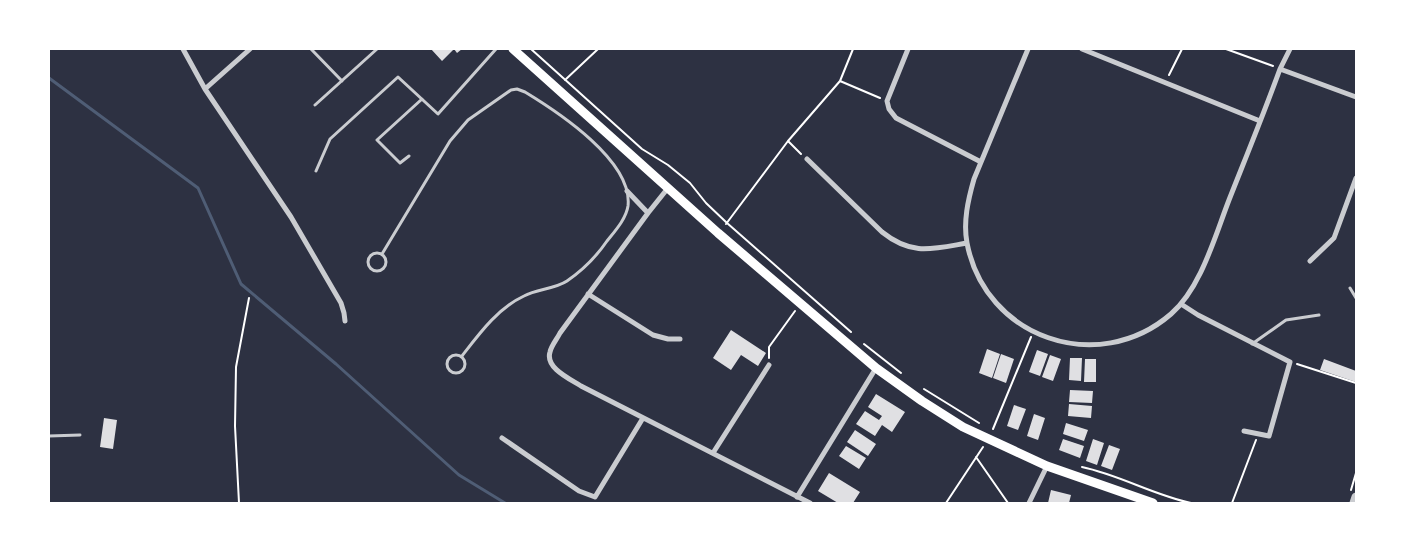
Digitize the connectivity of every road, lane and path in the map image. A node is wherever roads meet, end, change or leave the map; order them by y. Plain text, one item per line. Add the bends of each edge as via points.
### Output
1 (183, 49) edge
2 (250, 49) edge
3 (311, 49) edge
4 (376, 49) edge
5 (496, 49) edge
6 (513, 49) edge
7 (531, 49) edge
8 (598, 49) edge
9 (853, 49) edge
10 (908, 49) edge
11 (1028, 49) edge
12 (1082, 49) edge
13 (1182, 49) edge
14 (1226, 49) edge
15 (1290, 49) edge
16 (1280, 69) junction
17 (565, 80) junction
18 (840, 80) junction
19 (342, 81) junction
20 (1166, 82) junction
21 (205, 89) junction
22 (1356, 97) edge
23 (422, 98) junction
24 (887, 101) junction
25 (315, 105) dead end
26 (1260, 121) junction
27 (788, 141) junction
28 (410, 156) dead end
29 (807, 159) joint
30 (981, 162) junction
31 (316, 171) dead end
32 (1356, 178) edge
33 (668, 188) junction
34 (627, 191) junction
35 (648, 214) junction
36 (726, 223) junction
37 (718, 233) junction
38 (967, 243) junction
39 (382, 254) junction
40 (1310, 261) dead end
41 (1350, 288) dead end
42 (588, 294) junction
43 (249, 298) dead end
44 (1356, 298) edge
45 (801, 304) junction
46 (1181, 304) junction
47 (1319, 315) dead end
48 (344, 321) dead end
49 (851, 332) dead end
50 (1034, 332) junction
51 (680, 339) dead end
52 (858, 339) dead end
53 (1252, 344) junction
54 (462, 356) junction
55 (1290, 362) junction
56 (769, 365) joint
57 (876, 368) junction
58 (908, 378) dead end
59 (1356, 384) edge
60 (923, 388) dead end
61 (643, 418) junction
62 (984, 426) dead end
63 (1244, 431) dead end
64 (80, 435) dead end
65 (1258, 435) junction
66 (49, 436) edge
67 (502, 438) dead end
68 (988, 440) junction
69 (713, 453) junction
70 (976, 457) junction
71 (1046, 466) junction
72 (1079, 466) dead end
73 (797, 497) junction
74 (1356, 497) edge
75 (239, 503) edge
76 (810, 503) edge
77 (946, 503) edge
78 (1008, 503) edge
79 (1029, 503) edge
80 (1153, 503) edge
81 (1191, 503) edge
82 (1232, 503) edge
83 (1354, 503) edge

1 - 21 street
2 - 21 street
3 - 19 lane
4 - 19 lane
5 - 23 lane via 438,114
6 - 33 main road
7 - 17 path
8 - 17 path
9 - 18 path
10 - 24 street
11 - 30 street
12 - 20 street
13 - 20 path
14 - 16 path
15 - 16 street
16 - 22 street
16 - 26 street
17 - 36 path via 642,149 668,164 690,183
18 - 24 path
18 - 27 path
19 - 25 lane
20 - 26 street
21 - 48 street via 291,217 340,303
23 - 28 lane via 377,140 400,163
23 - 31 lane via 398,76 330,139
24 - 30 street via 896,118
26 - 46 street via 1204,265
27 - 29 path
27 - 36 path
29 - 38 street via 895,243 930,250
30 - 38 street via 968,198
32 - 40 street via 1334,238
33 - 35 street
33 - 37 main road
34 - 35 street
34 - 39 lane via 615,167 586,136 544,104 517,89 511,90 468,120 450,142
34 - 54 lane via 628,204 621,223 597,255 564,283 538,290 511,303
35 - 42 street
36 - 37 path
36 - 49 path
37 - 45 main road
38 - 50 street via 986,289 1006,314
39 - 39 lane via 386,258 385,267 377,271 371,269 368,258 376,252
41 - 44 lane
42 - 51 street via 654,335
42 - 61 street via 550,352 554,368
43 - 75 path via 236,367
45 - 56 path via 769,347
45 - 57 main road
46 - 50 street via 1140,334 1111,343 1061,343
46 - 53 street
47 - 53 lane via 1286,320
50 - 68 path
52 - 58 path
53 - 55 street
54 - 54 lane via 466,364 464,369 459,373 450,371 447,366 449,356
55 - 59 path
55 - 65 street via 1269,436
56 - 69 street
57 - 68 main road via 922,401
57 - 73 street
60 - 62 path
61 - 67 street via 595,497 579,491
61 - 69 street
63 - 65 street
64 - 66 lane
65 - 82 path
68 - 70 path
68 - 71 main road
69 - 73 street
70 - 77 path
70 - 78 path
71 - 79 street
71 - 80 main road
72 - 81 path via 1126,480 1170,499
73 - 76 street
74 - 83 street

